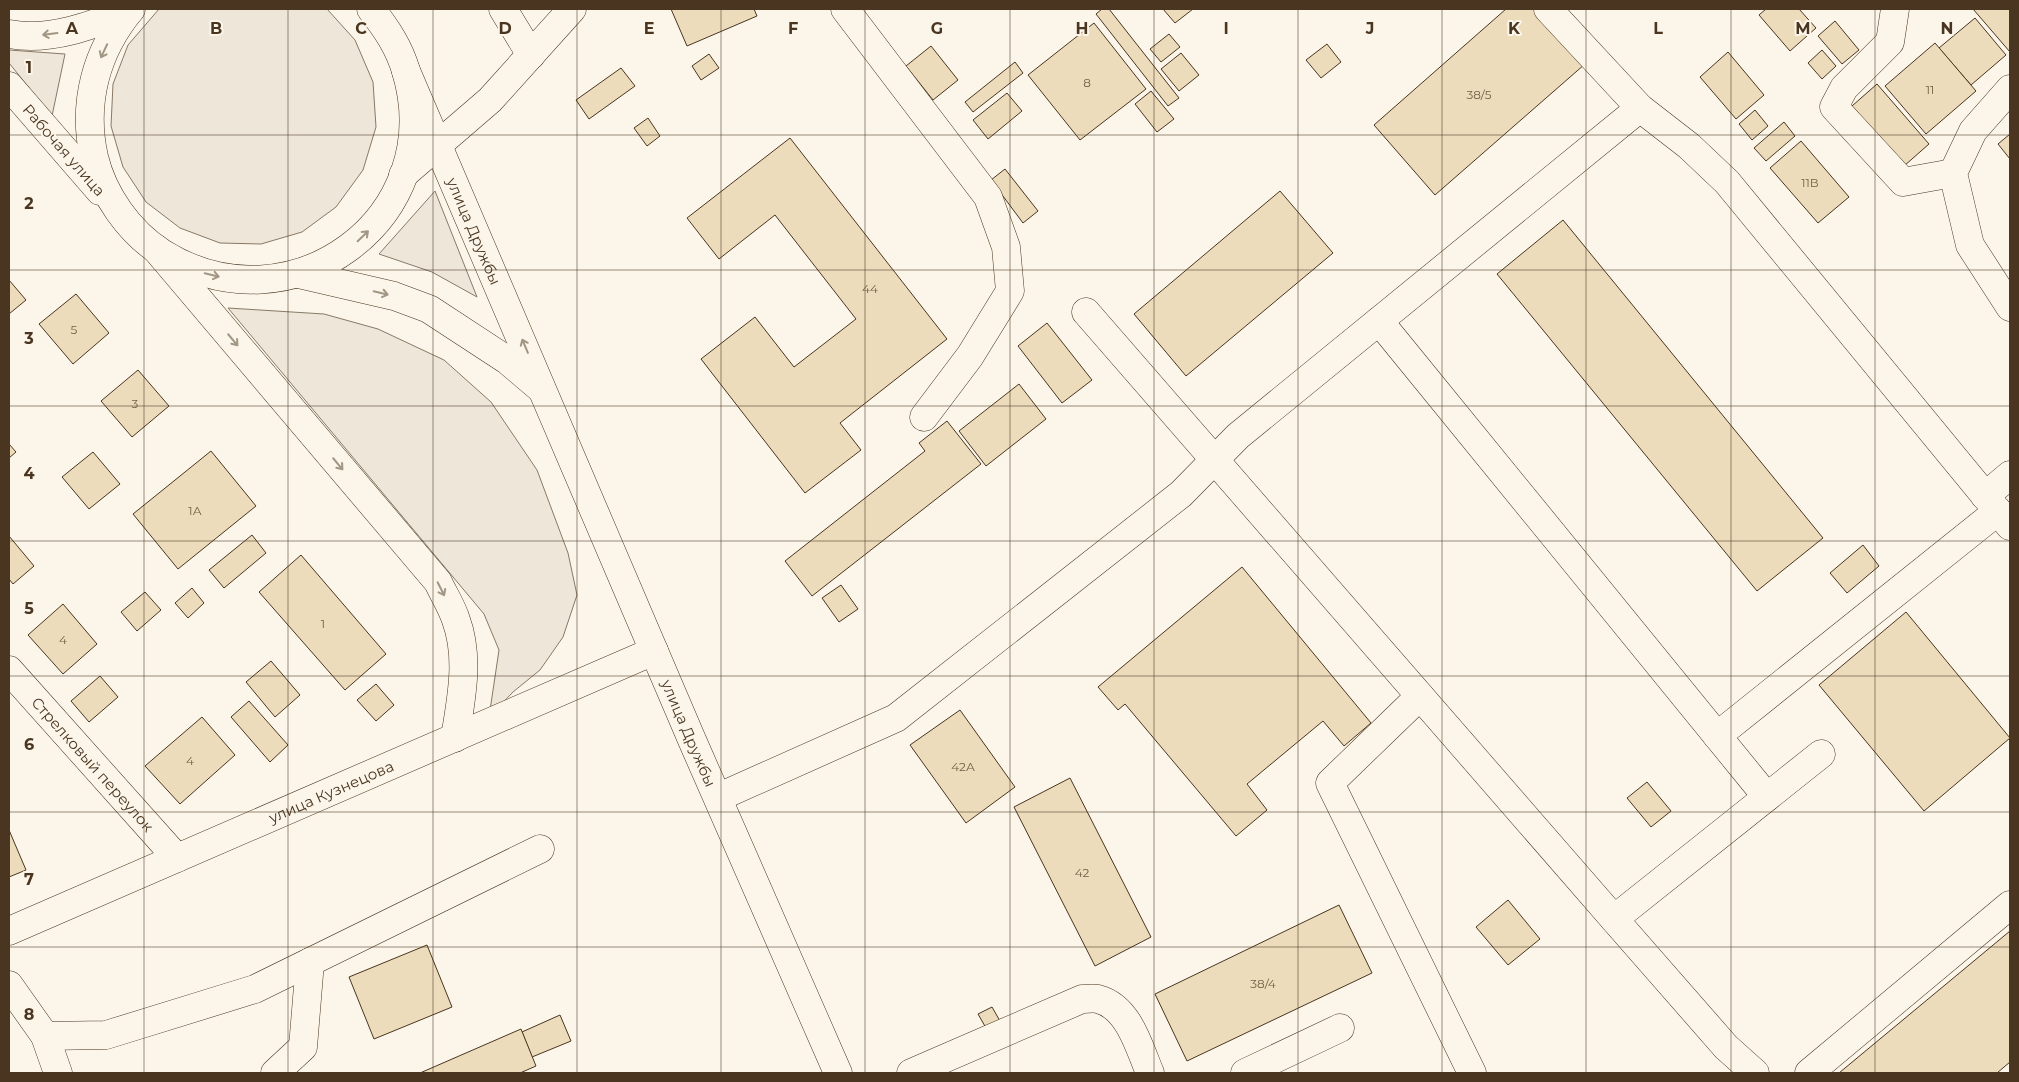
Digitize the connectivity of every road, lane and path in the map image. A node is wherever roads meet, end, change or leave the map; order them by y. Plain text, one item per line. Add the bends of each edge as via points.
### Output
1 (131, 9) edge
2 (503, 9) edge
3 (572, 9) edge
4 (845, 9) edge
5 (1548, 9) edge
6 (1895, 9) edge
7 (378, 15) edge
8 (9, 34) edge
9 (531, 55) junction
10 (406, 70) junction
11 (9, 86) edge
12 (2010, 89) edge
13 (1640, 108) junction
14 (437, 145) junction
15 (1953, 173) junction
16 (403, 175) junction
17 (120, 214) junction
18 (156, 249) junction
19 (299, 274) junction
20 (2010, 307) edge
21 (1086, 312) dead end
22 (1379, 321) junction
23 (544, 391) junction
24 (924, 417) dead end
25 (1215, 460) junction
26 (2010, 474) edge
27 (1998, 511) edge
28 (654, 651) junction
29 (9, 670) edge
30 (1420, 696) junction
31 (1717, 736) junction
32 (455, 738) junction
33 (1821, 754) dead end
34 (719, 797) junction
35 (1767, 797) junction
36 (540, 849) dead end
37 (177, 858) junction
38 (2010, 906) edge
39 (1614, 919) junction
40 (9, 931) edge
41 (310, 962) junction
42 (9, 985) edge
43 (1340, 1028) dead end
44 (45, 1036) junction
45 (58, 1073) edge
46 (275, 1073) edge
47 (838, 1073) edge
48 (911, 1073) edge
49 (1150, 1073) edge
50 (1245, 1073) edge
51 (1472, 1073) edge
52 (1755, 1073) edge
53 (1810, 1073) edge

1 -> 8 main road via 89,26 51,34
1 -> 17 main road via 101,57 89,110 96,165
2 - 9 main road
3 - 9 main road
4 - 24 main road via 988,197 1006,247 1010,291 970,356
5 - 13 main road
6 - 15 main road via 1890,42 1844,88 1834,107 1903,182
7 - 10 main road
9 - 14 main road via 490,100
10 - 14 main road, улица Дружбы
10 - 16 main road via 412,96 413,131
11 - 17 main road, Рабочая улица
12 - 15 main road via 1973,131
13 - 22 main road
13 - 27 main road via 1689,146 1727,182
14 - 16 main road
23 -> 14 main road, улица Дружбы
15 - 20 main road via 1970,245
19 -> 16 main road via 325,263 356,243 380,217
17 - 18 main road via 139,236
18 -> 19 main road via 174,261 224,278 250,281
18 -> 32 main road via 438,582 457,621 463,654
19 -> 23 main road, улица Дружбы via 394,296 429,309 507,360
21 - 25 main road
22 - 25 main road via 1238,436
22 - 31 main road
23 - 28 main road, улица Дружбы
25 - 30 main road
25 - 34 main road via 1181,494 896,718
26 - 27 main road
27 - 31 main road
28 - 32 main road, улица Кузнецова
28 - 34 main road, улица Дружбы
29 - 37 main road, Стрелковый переулок
30 - 39 main road
30 - 51 main road via 1330,784
31 - 35 main road
32 - 37 main road, улица Кузнецова
33 - 35 main road
34 - 47 main road, улица Дружбы
35 - 39 main road
36 - 41 main road
37 - 40 main road, улица Кузнецова
38 - 53 main road
39 - 52 main road via 1726,1047
41 - 44 main road via 255,989 106,1035
41 - 46 main road via 303,1047
42 - 44 main road
43 - 50 main road
44 - 45 main road
48 - 49 main road via 1082,998 1098,999 1126,1018

